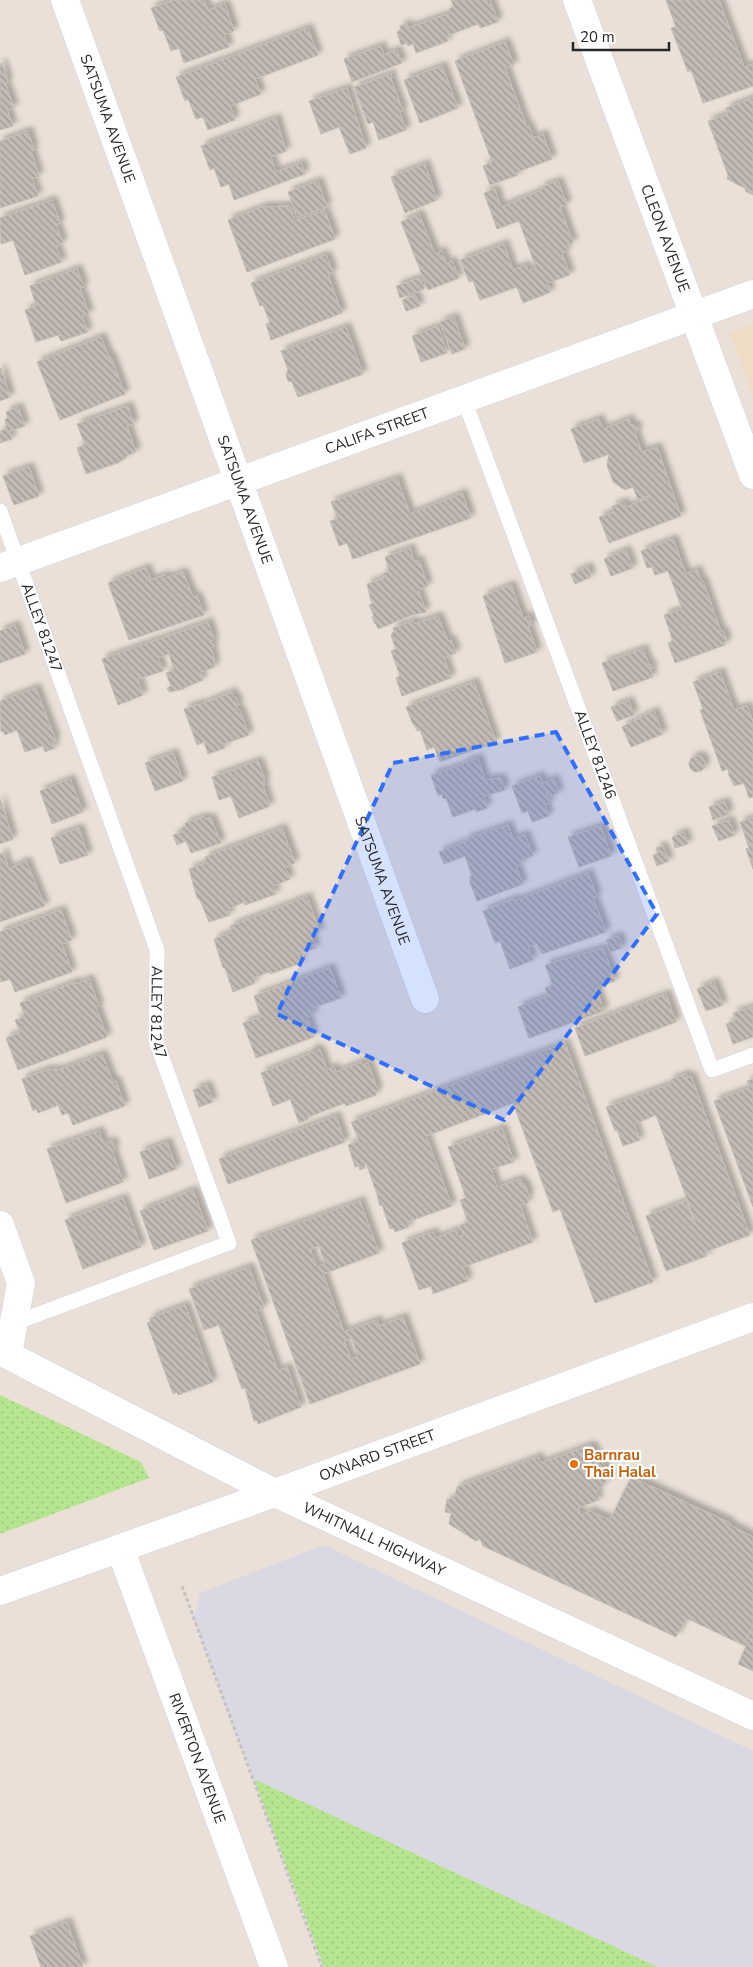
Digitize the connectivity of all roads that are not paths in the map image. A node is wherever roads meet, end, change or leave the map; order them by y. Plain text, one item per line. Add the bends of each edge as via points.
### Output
1 (65, 0) edge
2 (577, 0) edge
3 (753, 294) edge
4 (694, 315) junction
5 (464, 399) junction
6 (753, 475) edge
7 (238, 480) junction
8 (0, 511) edge
9 (9, 565) edge
10 (425, 999) dead end
11 (753, 1055) edge
12 (0, 1225) edge
13 (753, 1317) edge
14 (12, 1324) junction
15 (4, 1353) edge
16 (276, 1493) junction
17 (120, 1548) junction
18 (0, 1590) edge
19 (753, 1716) edge
20 (274, 1967) edge

1 - 7 street, SATSUMA AVENUE
2 - 4 street, CLEON AVENUE
3 - 4 street, CALIFA STREET
4 - 5 street, CALIFA STREET
4 - 6 street, CLEON AVENUE
5 - 7 street, CALIFA STREET
5 - 11 lane, ALLEY 81246 via 712,1070
7 - 9 street, CALIFA STREET
7 - 10 street, SATSUMA AVENUE
8 - 9 lane
9 - 14 lane, ALLEY 81247 via 157,950 156,1041 229,1243
12 - 14 street via 21,1284
13 - 16 street, OXNARD STREET
14 - 15 street
15 - 16 street, WHITNALL HIGHWAY
16 - 17 street, OXNARD STREET
16 - 19 street, WHITNALL HIGHWAY
17 - 18 street, OXNARD STREET
17 - 20 street, RIVERTON AVENUE

